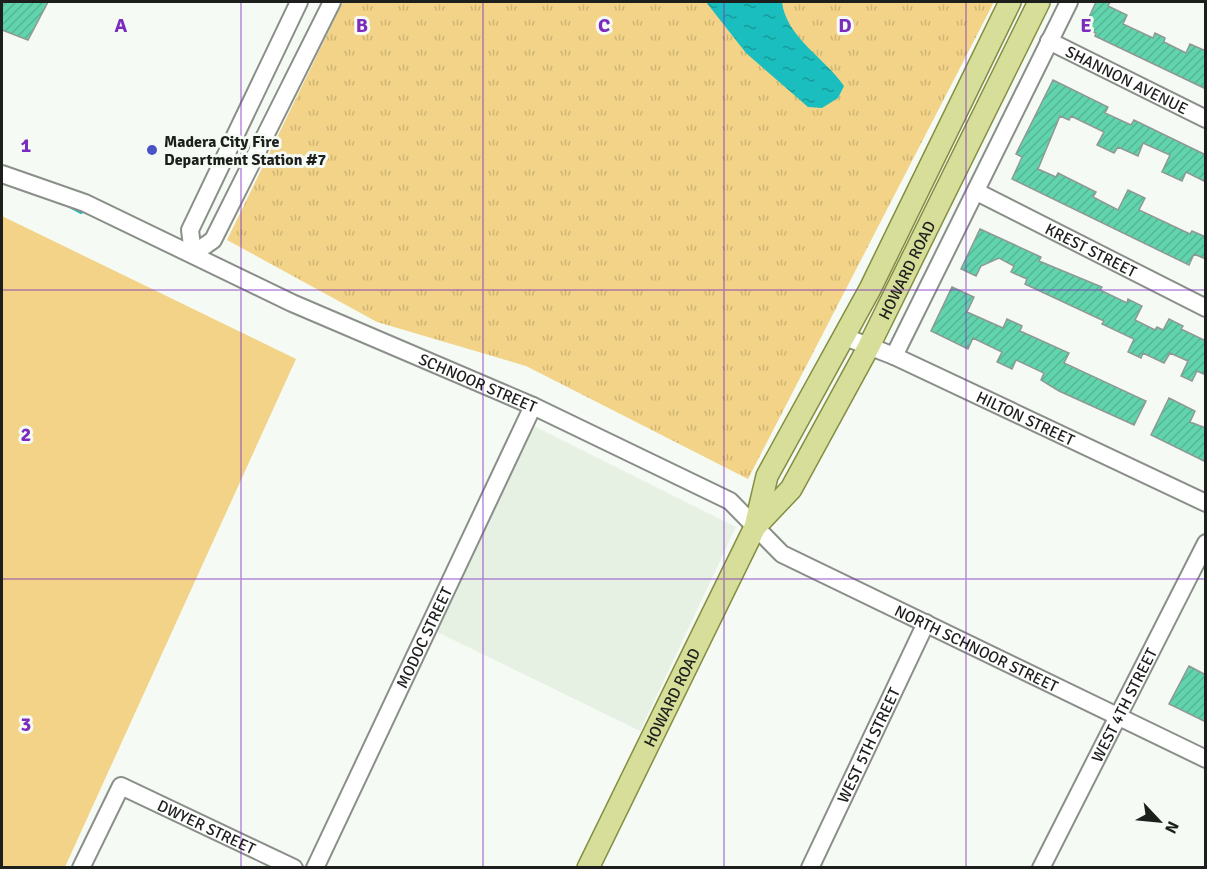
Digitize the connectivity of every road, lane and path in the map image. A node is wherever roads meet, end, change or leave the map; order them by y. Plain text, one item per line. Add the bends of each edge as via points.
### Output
1 (299, 2) edge
2 (332, 2) edge
3 (1010, 2) edge
4 (1039, 2) edge
5 (1069, 2) edge
6 (1049, 41) junction
7 (977, 69) junction
8 (1206, 119) edge
9 (964, 156) junction
10 (2, 174) edge
11 (977, 192) junction
12 (193, 254) junction
13 (1206, 308) edge
14 (846, 337) junction
15 (868, 348) junction
16 (894, 356) junction
17 (533, 406) junction
18 (1206, 503) edge
19 (755, 527) junction
20 (1206, 543) edge
21 (926, 623) junction
22 (1119, 716) junction
23 (1206, 759) edge
24 (81, 867) edge
25 (294, 867) edge
26 (315, 867) edge
27 (588, 867) edge
28 (810, 867) edge
29 (1041, 867) edge

1 - 12 street via 190,230
2 - 12 street via 213,240
3 - 7 main road, HOWARD ROAD
4 - 9 main road, HOWARD ROAD
5 - 6 street
6 - 8 street, SHANNON AVENUE
6 - 11 street
7 - 9 main road via 982,81 968,120
7 - 14 main road, HOWARD ROAD
9 - 15 main road, HOWARD ROAD
10 - 12 street, SCHNOOR STREET via 85,203
11 - 13 street, KREST STREET
11 - 16 street
12 - 17 street, SCHNOOR STREET via 292,303
14 - 15 street, HILTON STREET
14 - 19 main road, HOWARD ROAD via 767,476
15 - 16 street, HILTON STREET
15 - 19 main road, HOWARD ROAD via 791,489
16 - 18 street, HILTON STREET
17 - 19 street, SCHNOOR STREET via 730,501
17 - 26 street, MODOC STREET
19 - 21 street, NORTH SCHNOOR STREET via 782,554
19 - 27 main road, HOWARD ROAD
20 - 22 street, WEST 4TH STREET
21 - 22 street, NORTH SCHNOOR STREET
21 - 28 street, WEST 5TH STREET
22 - 23 street, NORTH SCHNOOR STREET
22 - 29 street, WEST 4TH STREET
24 - 25 street, DWYER STREET via 121,786

